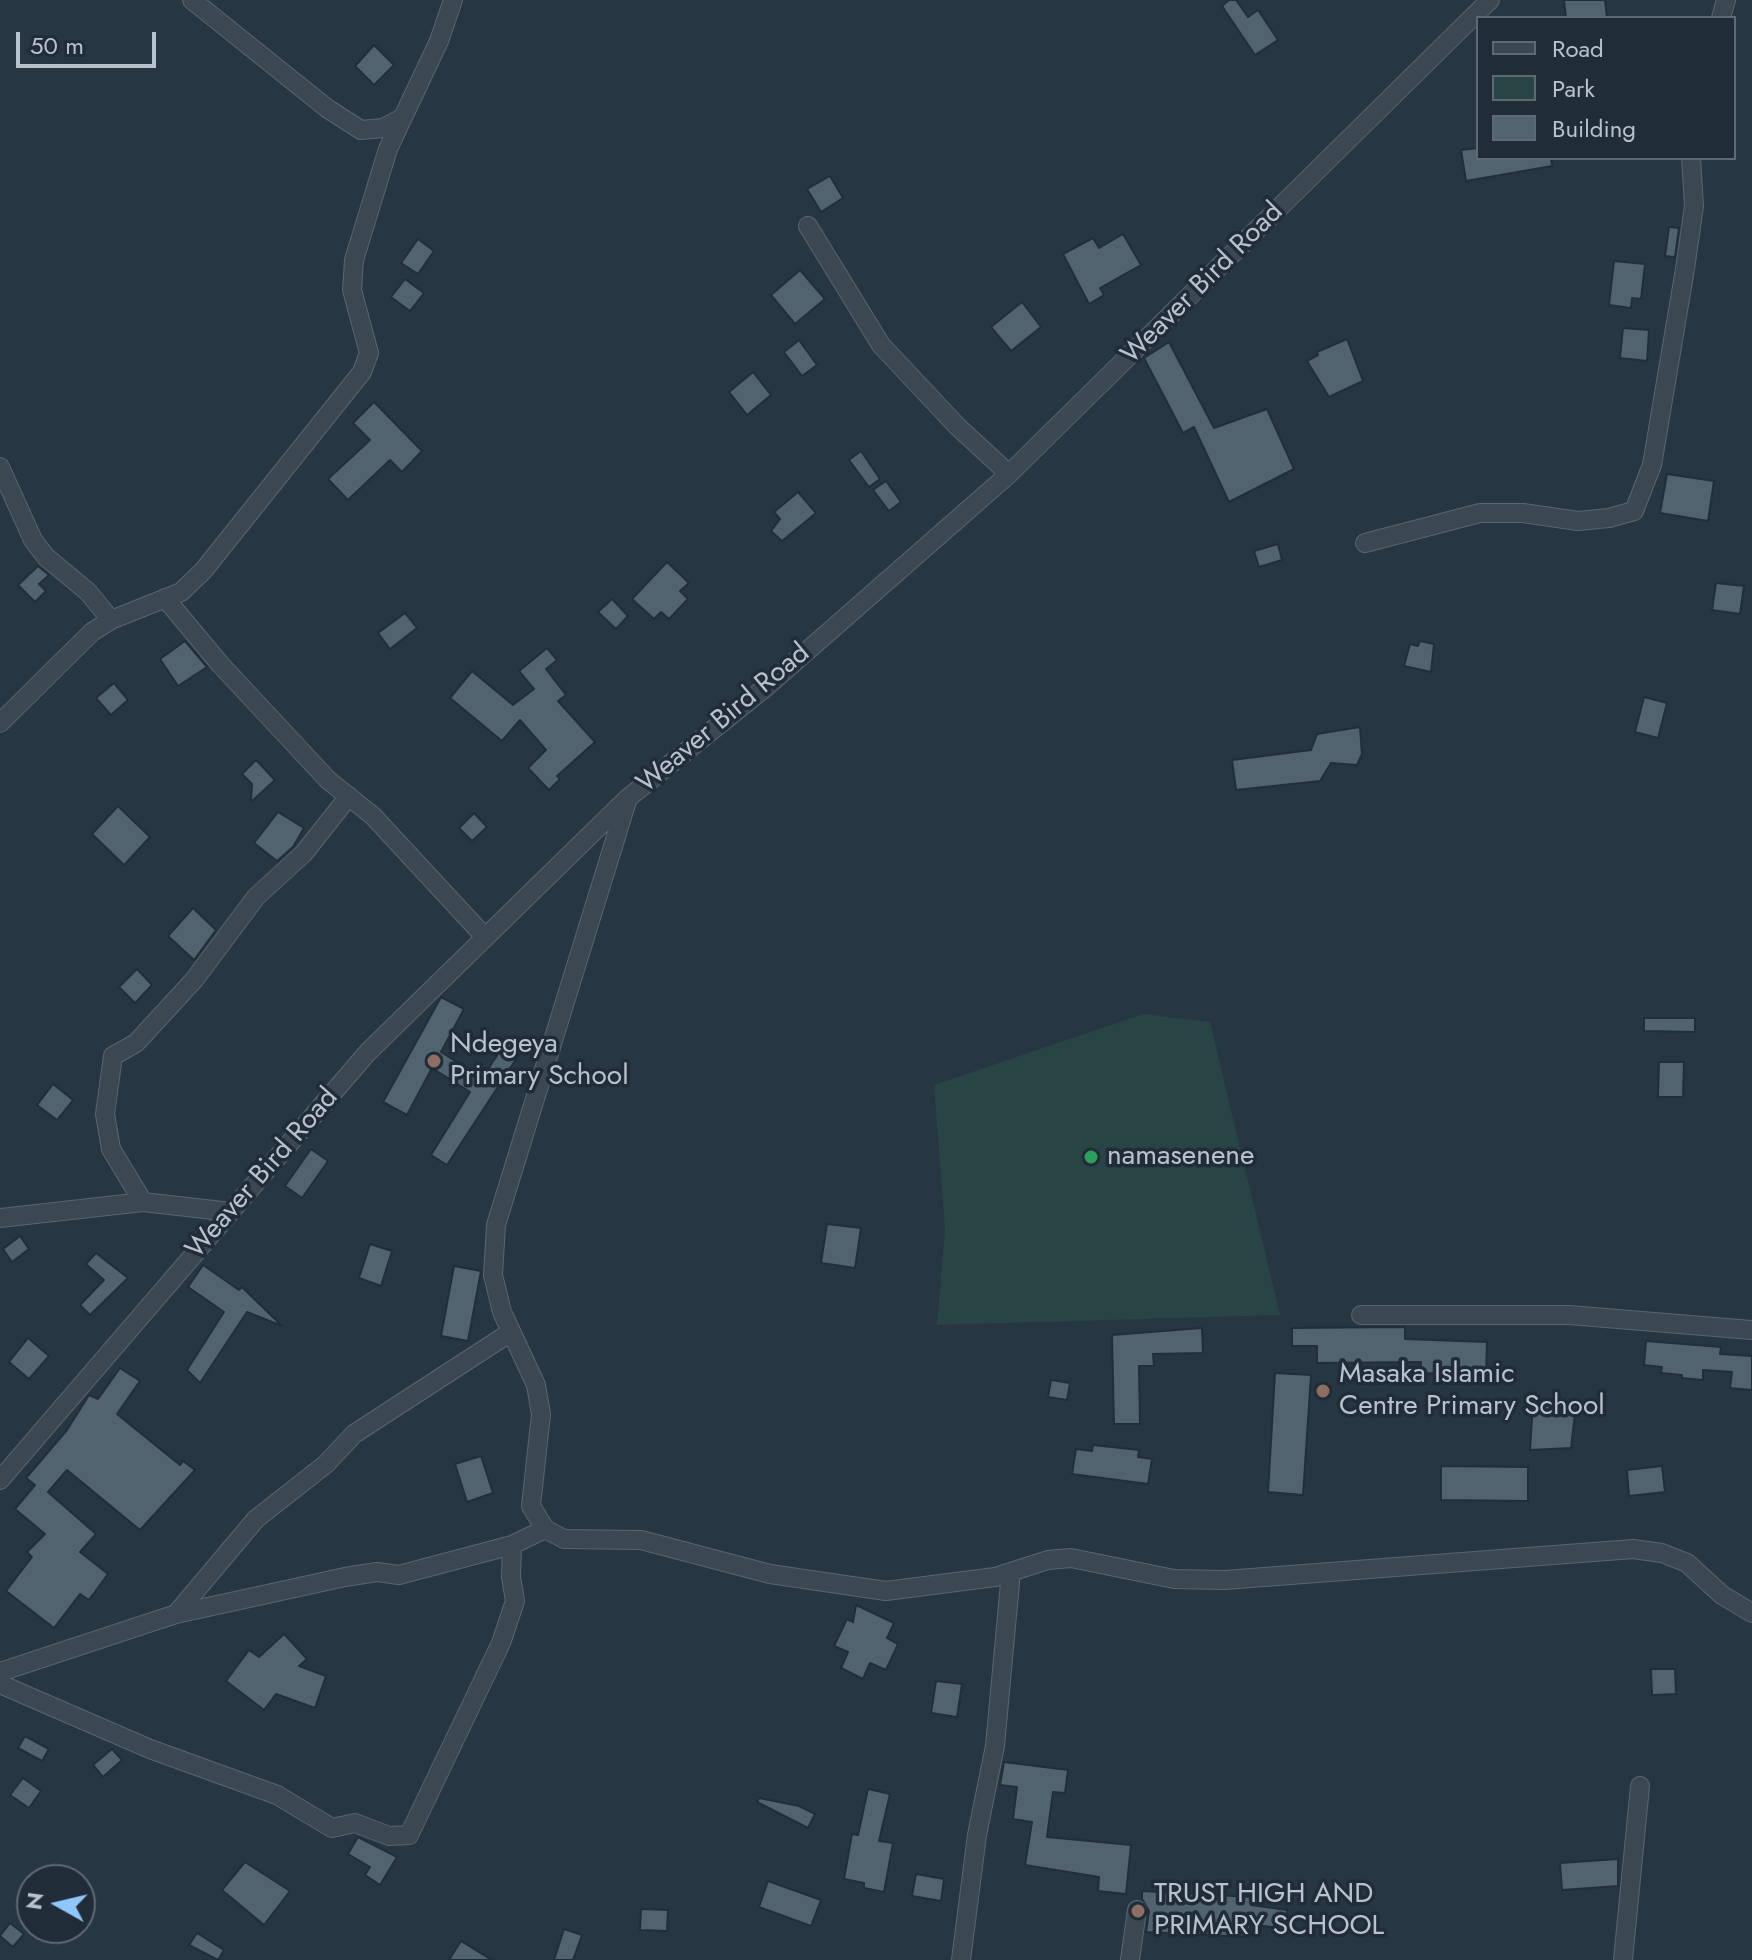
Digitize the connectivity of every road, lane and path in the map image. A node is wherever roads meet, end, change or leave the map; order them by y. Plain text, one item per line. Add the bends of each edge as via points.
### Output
1 (192, 0) edge
2 (453, 0) edge
3 (1488, 1) edge
4 (402, 118) junction
5 (1691, 160) edge
6 (808, 226) dead end
7 (0, 467) edge
8 (1009, 474) junction
9 (1365, 543) dead end
10 (165, 598) junction
11 (111, 620) junction
12 (0, 723) edge
13 (349, 796) junction
14 (628, 798) junction
15 (485, 937) junction
16 (143, 1202) junction
17 (231, 1212) junction
18 (0, 1218) edge
19 (1361, 1315) dead end
20 (1752, 1330) edge
21 (511, 1332) junction
22 (0, 1480) edge
23 (545, 1529) junction
24 (512, 1545) junction
25 (1011, 1572) junction
26 (1752, 1613) edge
27 (176, 1614) junction
28 (0, 1672) edge
29 (0, 1684) edge
30 (1640, 1786) dead end
31 (1137, 1910) dead end
32 (961, 1960) edge
33 (1130, 1960) edge
34 (1623, 1960) edge

1 - 4 street via 361,130 383,128
2 - 4 street
3 - 8 street, Weaver Bird Road
4 - 10 street via 354,260 352,290 369,353 362,372 203,571 181,592
5 - 9 street via 1694,206 1685,269 1652,465 1634,511 1578,521 1480,513
6 - 8 street via 881,345
7 - 11 street via 33,540
8 - 14 street, Weaver Bird Road via 766,687
10 - 11 street
10 - 13 street via 220,664
11 - 12 street via 92,632
13 - 15 street
13 - 16 street via 304,853 256,897 194,980 136,1043 113,1056 105,1114 111,1149
14 - 15 street, Weaver Bird Road
14 - 21 street via 496,1225 493,1275
15 - 17 street, Weaver Bird Road via 368,1052
16 - 17 street
16 - 18 street
17 - 22 street, Weaver Bird Road
19 - 20 street via 1569,1315
21 - 23 street via 536,1385 541,1414 531,1506
21 - 27 street via 354,1434 326,1464 256,1519
23 - 24 street
23 - 25 street via 564,1539 641,1540 770,1574 886,1591
24 - 27 street via 399,1575 345,1577
24 - 29 street via 515,1601 501,1643 409,1835 389,1836 355,1823 332,1828 277,1795 150,1749
25 - 26 street via 1071,1558 1174,1579 1225,1580 1633,1549 1687,1563 1722,1595
25 - 32 street via 995,1746
27 - 28 street
30 - 34 street
31 - 33 street

